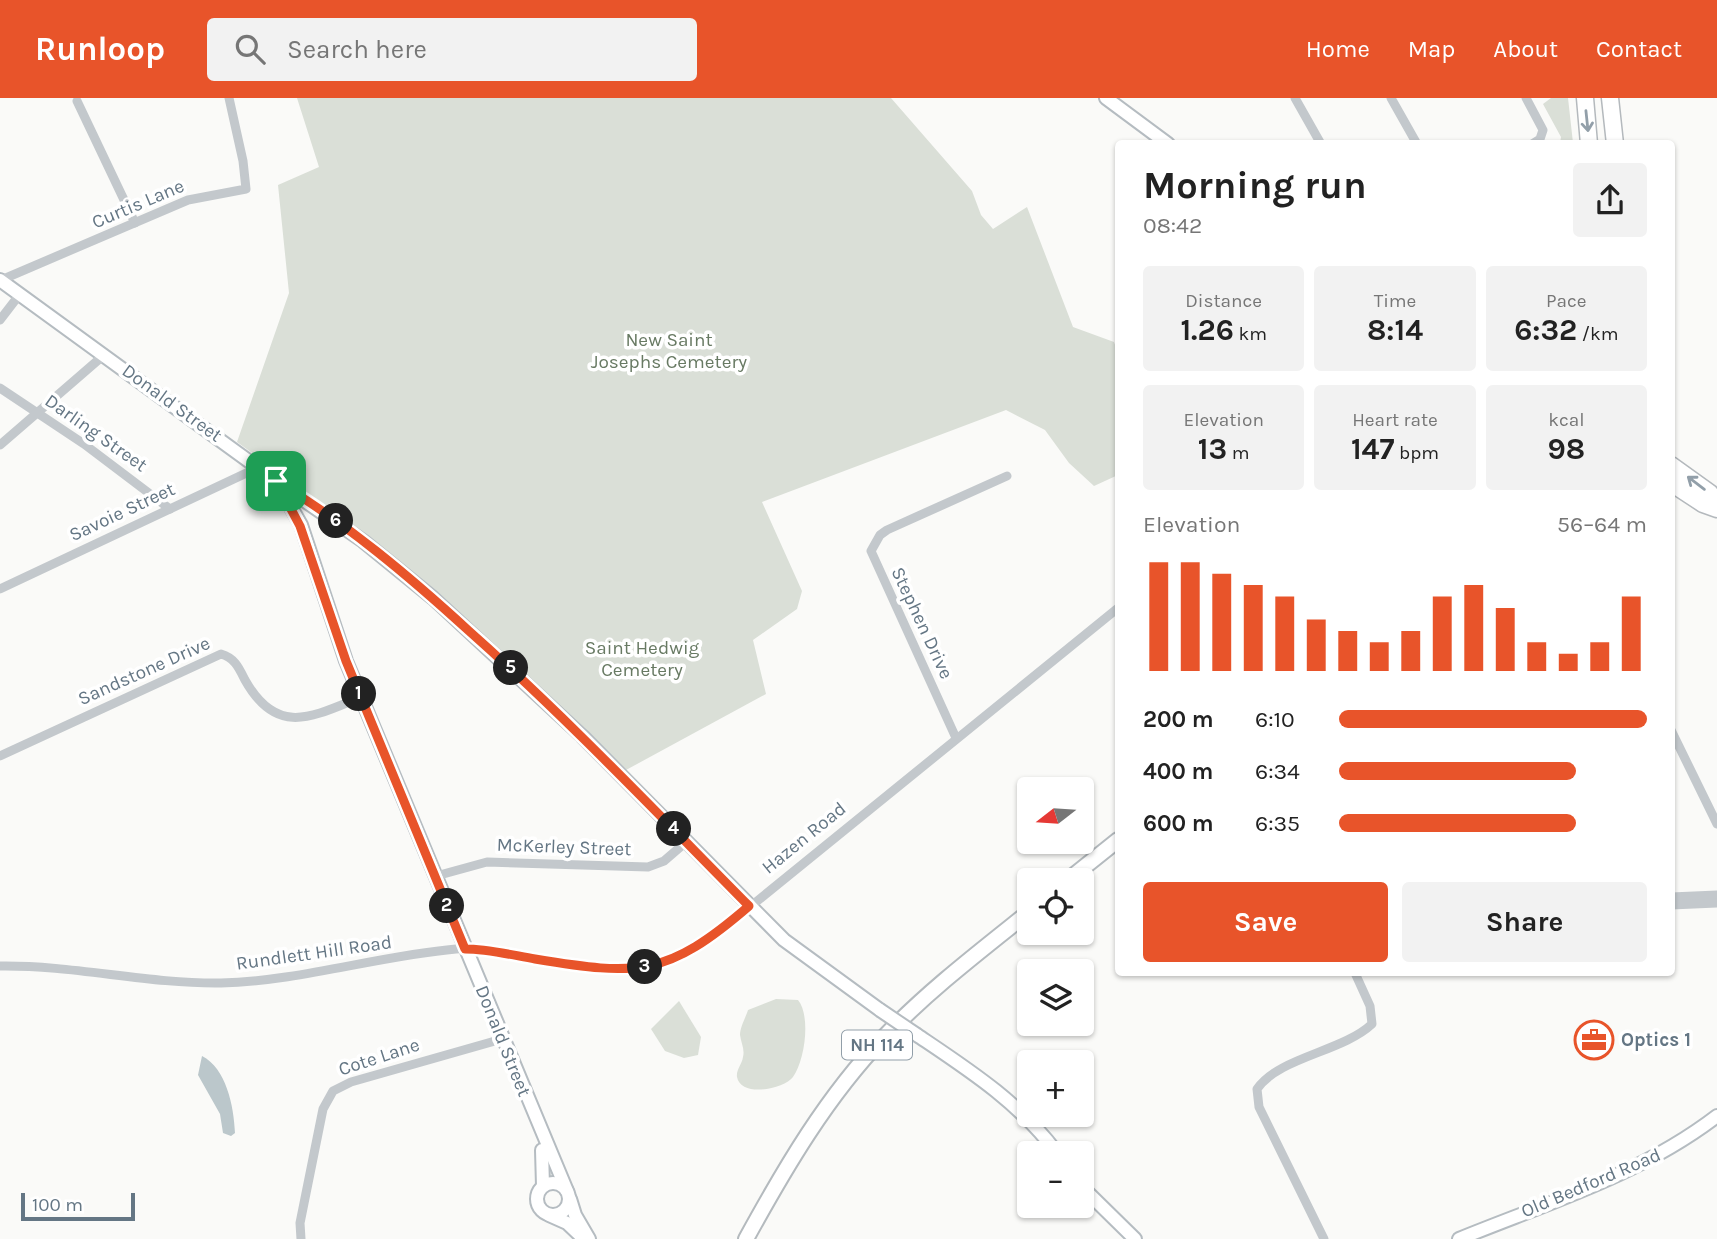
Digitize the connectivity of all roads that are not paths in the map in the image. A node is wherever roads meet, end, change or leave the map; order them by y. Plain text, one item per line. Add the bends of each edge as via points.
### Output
1 (229, 98) edge
2 (1106, 98) edge
3 (1295, 98) edge
4 (1391, 98) edge
5 (1526, 98) edge
6 (1585, 98) edge
7 (1610, 98) edge
8 (77, 101) dead end
9 (1163, 140) edge
10 (1319, 140) edge
11 (1415, 140) edge
12 (1537, 140) edge
13 (1589, 140) edge
14 (1615, 140) edge
15 (135, 223) junction
16 (0, 280) edge
17 (20, 294) junction
18 (0, 320) edge
19 (104, 355) junction
20 (0, 388) edge
21 (37, 413) junction
22 (0, 445) edge
23 (259, 467) junction
24 (1675, 468) edge
25 (1007, 476) dead end
26 (276, 481) junction
27 (1675, 486) edge
28 (312, 505) junction
29 (1717, 508) edge
30 (170, 509) junction
31 (300, 526) junction
32 (0, 589) edge
33 (1115, 610) edge
34 (360, 697) junction
35 (956, 738) junction
36 (1675, 738) edge
37 (0, 756) edge
38 (1717, 824) edge
39 (686, 842) junction
40 (1115, 842) edge
41 (1083, 868) edge
42 (436, 876) junction
43 (1717, 895) edge
44 (1675, 897) edge
45 (1717, 903) edge
46 (1675, 905) edge
47 (749, 906) junction
48 (1017, 922) edge
49 (465, 949) junction
50 (0, 966) edge
51 (1355, 976) edge
52 (502, 1039) junction
53 (1717, 1116) edge
54 (543, 1139) junction
55 (1046, 1141) edge
56 (543, 1186) junction
57 (568, 1194) junction
58 (1094, 1199) edge
59 (548, 1215) junction
60 (301, 1239) edge
61 (584, 1239) edge
62 (589, 1239) edge
63 (746, 1239) edge
64 (1135, 1239) edge
65 (1324, 1239) edge
66 (1459, 1239) edge

1 - 15 street, Curtis Lane via 246,189 197,198
2 - 9 street
3 - 10 street
4 - 11 street
5 - 12 street via 1543,130
6 -> 13 highway
7 - 14 highway
8 - 15 street
15 - 16 street, Curtis Lane
16 - 17 street, Donald Street
17 - 18 street
17 - 19 street, Donald Street
19 - 21 street
19 - 23 street, Donald Street
20 - 21 street, Darling Street
21 - 22 street
21 - 30 street, Darling Street
23 - 26 street, Donald Street
23 - 30 street, Savoie Street
29 -> 24 highway via 1710,494
25 - 35 street, Stephen Drive via 887,530 871,551
26 - 28 street
26 - 31 street, Donald Street
27 - 29 highway via 1703,505
28 - 31 street
28 - 39 street via 391,563 504,662
30 - 32 street, Savoie Street
31 - 34 street, Donald Street
33 - 35 street, Hazen Road
34 - 37 street, Sandstone Drive via 307,717 281,716 260,701 236,663 221,654
34 - 42 street, Donald Street
35 - 47 street, Hazen Road
36 - 38 street
39 - 42 street, McKerley Street via 664,861 648,867 486,862
39 - 47 street
40 - 41 main road
42 - 49 street, Donald Street
43 - 44 street
45 - 46 street
47 - 49 street, Hazen Road via 703,944 626,971
47 - 55 street, bridge via 799,953 1019,1108
48 - 63 main road, NH 114 via 921,1002 861,1062 804,1140
49 - 50 street, Rundlett Hill Road via 276,980 223,983
49 - 52 street, Donald Street
51 - 65 street via 1370,1006 1372,1024 1269,1076 1257,1090 1259,1107
52 - 54 street, Donald Street
52 - 60 street, Cote Lane via 333,1091 323,1109 300,1223
53 - 66 street, Old Bedford Road via 1629,1171
54 - 56 street, Donald Street
54 - 57 street, Donald Street
56 - 57 street via 554,1182
56 - 59 street, Donald Street via 536,1199
57 - 59 street via 564,1211
57 - 62 street, Donald Street
58 - 64 street
59 - 61 street via 567,1223

